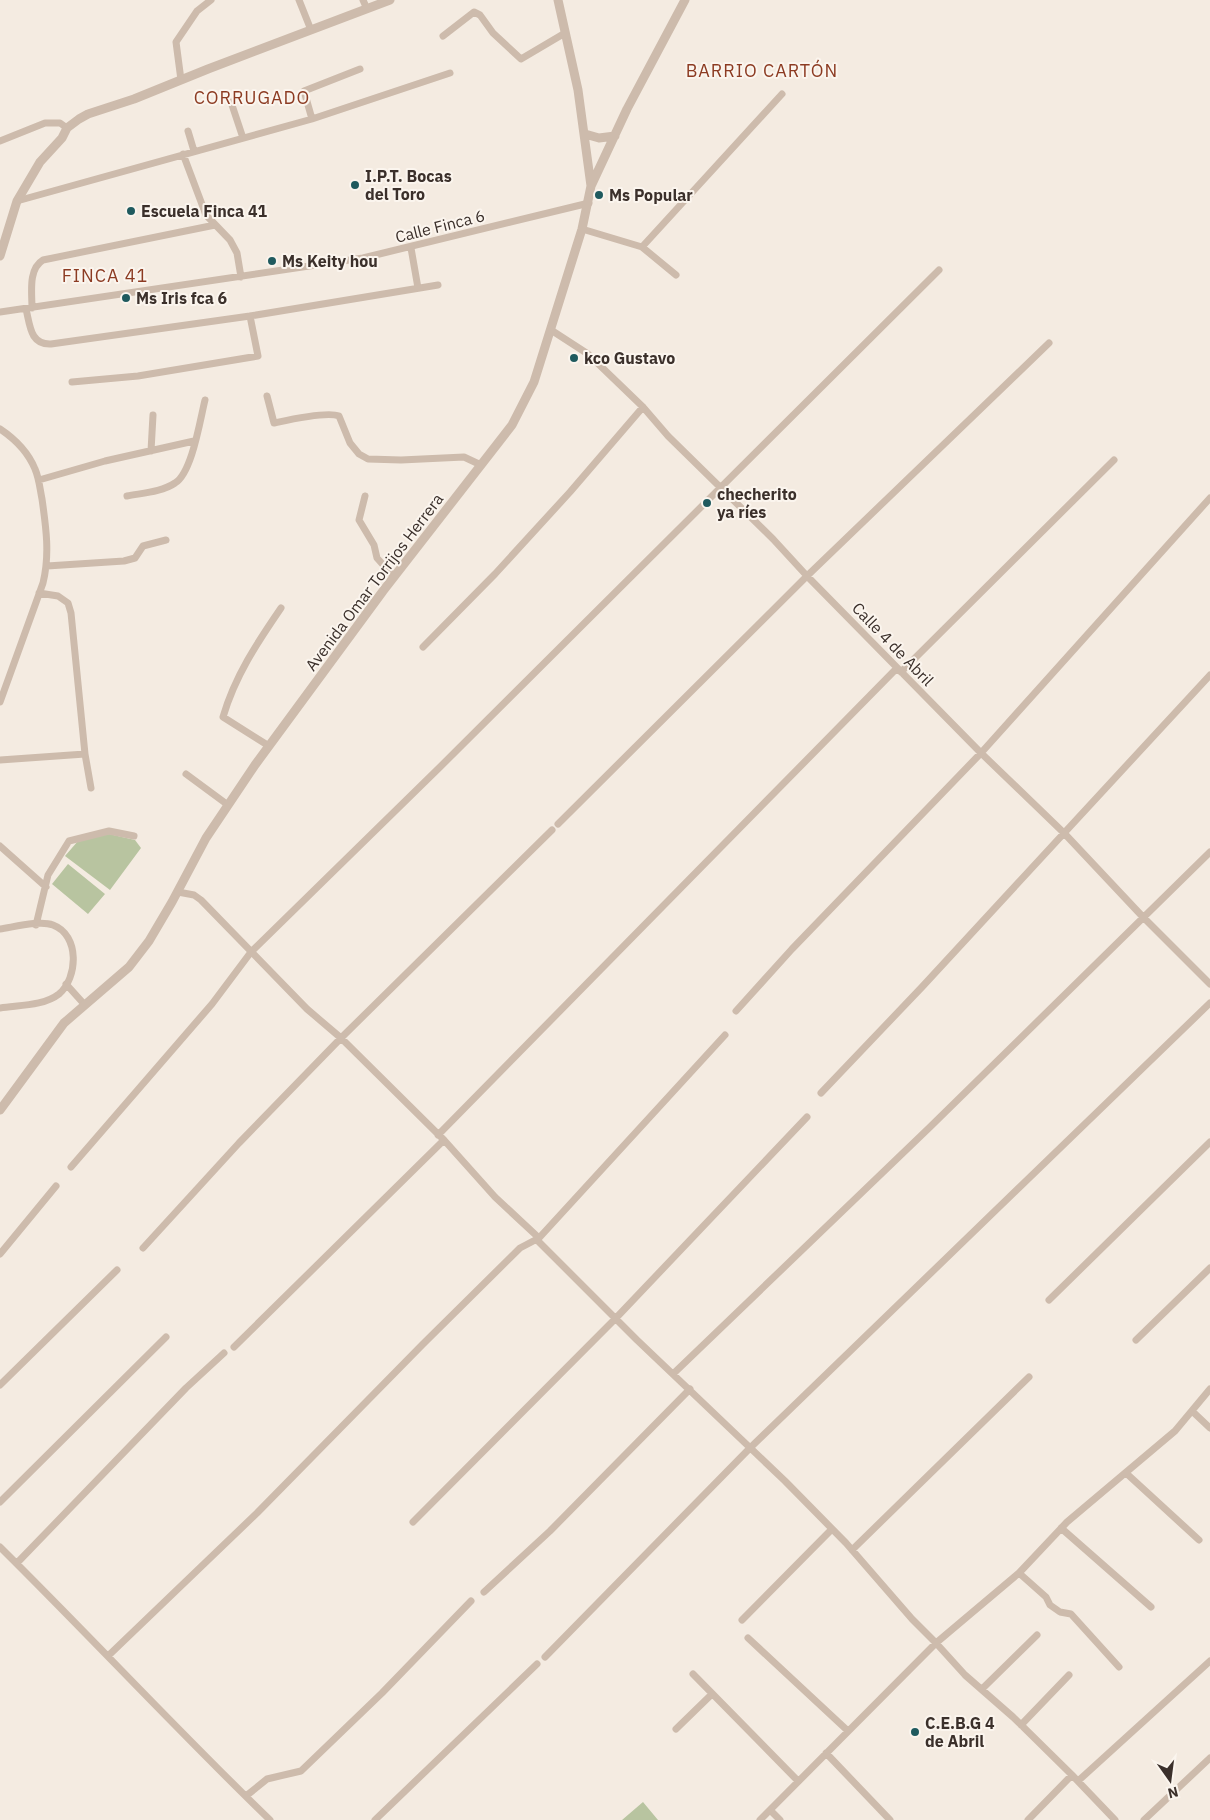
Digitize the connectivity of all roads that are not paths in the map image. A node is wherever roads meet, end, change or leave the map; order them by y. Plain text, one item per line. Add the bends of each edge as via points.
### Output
1 (211, 0) edge
2 (299, 0) edge
3 (390, 0) edge
4 (558, 0) edge
5 (685, 0) edge
6 (365, 4) edge
7 (311, 30) junction
8 (565, 33) junction
9 (443, 36) dead end
10 (360, 69) dead end
11 (450, 73) dead end
12 (181, 80) junction
13 (782, 94) dead end
14 (231, 102) dead end
15 (312, 119) junction
16 (67, 128) junction
17 (188, 131) dead end
18 (585, 134) junction
19 (615, 136) junction
20 (243, 138) junction
21 (0, 141) edge
22 (194, 151) junction
23 (183, 154) junction
24 (591, 186) junction
25 (17, 201) junction
26 (588, 203) junction
27 (215, 225) junction
28 (582, 229) junction
29 (642, 247) junction
30 (411, 248) junction
31 (0, 256) edge
32 (939, 270) dead end
33 (676, 275) dead end
34 (241, 277) junction
35 (438, 285) dead end
36 (418, 288) junction
37 (29, 308) junction
38 (0, 312) edge
39 (250, 316) junction
40 (551, 330) junction
41 (1049, 343) dead end
42 (72, 382) dead end
43 (267, 396) dead end
44 (205, 400) dead end
45 (642, 406) junction
46 (153, 415) dead end
47 (0, 430) edge
48 (194, 441) junction
49 (151, 451) junction
50 (1114, 460) dead end
51 (481, 465) junction
52 (38, 480) junction
53 (721, 488) junction
54 (127, 496) dead end
55 (365, 496) dead end
56 (1210, 498) edge
57 (166, 540) dead end
58 (47, 566) junction
59 (806, 576) junction
60 (394, 577) junction
61 (39, 593) junction
62 (281, 608) dead end
63 (423, 647) dead end
64 (899, 670) junction
65 (1210, 675) edge
66 (0, 702) edge
67 (269, 746) junction
68 (981, 753) junction
69 (85, 754) junction
70 (0, 760) edge
71 (186, 774) dead end
72 (91, 788) dead end
73 (228, 805) junction
74 (558, 824) dead end
75 (552, 830) dead end
76 (1064, 833) junction
77 (134, 836) dead end
78 (0, 846) edge
79 (1210, 852) edge
80 (46, 887) junction
81 (178, 892) junction
82 (1142, 916) junction
83 (36, 924) junction
84 (0, 929) edge
85 (251, 952) junction
86 (66, 984) junction
87 (1210, 984) edge
88 (1210, 1003) edge
89 (84, 1004) junction
90 (0, 1008) edge
91 (736, 1011) dead end
92 (725, 1034) dead end
93 (341, 1038) junction
94 (821, 1093) dead end
95 (0, 1110) edge
96 (807, 1117) dead end
97 (441, 1138) junction
98 (1210, 1142) edge
99 (72, 1167) dead end
100 (56, 1186) dead end
101 (539, 1238) junction
102 (143, 1248) dead end
103 (0, 1254) edge
104 (1210, 1268) edge
105 (116, 1270) dead end
106 (1049, 1300) dead end
107 (616, 1318) junction
108 (166, 1337) dead end
109 (1136, 1340) dead end
110 (234, 1347) dead end
111 (224, 1353) dead end
112 (673, 1374) junction
113 (1029, 1377) dead end
114 (0, 1385) edge
115 (690, 1389) junction
116 (1210, 1389) edge
117 (1192, 1411) junction
118 (1210, 1428) edge
119 (750, 1448) junction
120 (1126, 1473) junction
121 (0, 1502) edge
122 (413, 1522) dead end
123 (1061, 1528) junction
124 (832, 1529) junction
125 (1199, 1540) dead end
126 (0, 1547) edge
127 (852, 1550) junction
128 (17, 1563) junction
129 (1019, 1573) junction
130 (484, 1592) dead end
131 (471, 1601) dead end
132 (1150, 1607) dead end
133 (742, 1620) dead end
134 (1036, 1635) dead end
135 (748, 1638) dead end
136 (936, 1642) junction
137 (108, 1656) junction
138 (546, 1657) dead end
139 (1210, 1661) edge
140 (537, 1664) dead end
141 (1119, 1667) dead end
142 (693, 1674) dead end
143 (1069, 1675) dead end
144 (982, 1690) junction
145 (712, 1694) junction
146 (1021, 1725) junction
147 (676, 1729) dead end
148 (848, 1731) junction
149 (826, 1753) junction
150 (1210, 1758) edge
151 (1072, 1775) junction
152 (798, 1781) junction
153 (1078, 1781) junction
154 (246, 1796) junction
155 (770, 1810) junction
156 (270, 1820) edge
157 (375, 1820) edge
158 (760, 1820) edge
159 (780, 1820) edge
160 (890, 1820) edge
161 (1028, 1820) edge
162 (1115, 1820) edge
163 (1144, 1820) edge

1 - 12 street via 198,11 176,42
2 - 7 street
3 - 6 street
4 - 8 street, Avenida Omar Torrijos Herrera
5 - 19 street
6 - 7 street
7 - 12 street
8 - 9 street via 521,59 474,12
8 - 18 street, Avenida Omar Torrijos Herrera
10 - 15 street via 304,91
11 - 15 street
12 - 16 street via 88,114
13 - 29 street
14 - 20 street
15 - 20 street
16 - 21 street via 52,122
16 - 25 street via 40,162
17 - 22 street
18 - 19 street via 600,138
18 - 24 street, Avenida Omar Torrijos Herrera
19 - 24 street
20 - 22 street
22 - 23 street
23 - 25 street
23 - 27 street via 206,215
24 - 26 street, Avenida Omar Torrijos Herrera
25 - 31 street
26 - 28 street, Avenida Omar Torrijos Herrera
26 - 30 street, Calle Finca 6
27 - 34 street via 230,240 237,253
27 - 37 street via 43,260 33,272
28 - 29 street
28 - 40 street, Avenida Omar Torrijos Herrera
29 - 33 street
30 - 34 street, Calle Finca 6
30 - 36 street
32 - 53 street
34 - 37 street, Calle Finca 6
35 - 36 street
36 - 39 street
37 - 38 street, Calle Finca 6
37 - 39 street via 33,336 40,344 46,345
39 - 42 street via 258,356 138,376
40 - 45 street, Calle 4 de Abril via 588,354
40 - 51 street, Avenida Omar Torrijos Herrera via 524,403 512,425
41 - 59 street
43 - 51 street via 274,423 339,416 350,443 368,459 464,457
44 - 48 street
45 - 53 street, Calle 4 de Abril
45 - 63 street via 558,506
46 - 49 street
47 - 52 street via 14,439 26,453 36,469
48 - 49 street
48 - 54 street via 182,478 169,486
49 - 52 street
50 - 64 street
51 - 60 street, Avenida Omar Torrijos Herrera
52 - 58 street via 46,527
53 - 59 street, Calle 4 de Abril
53 - 85 street
55 - 60 street via 359,520 374,545 377,558
56 - 68 street
57 - 58 street via 143,546 135,558 124,561
58 - 61 street
59 - 64 street, Calle 4 de Abril
59 - 74 street
60 - 67 street, Avenida Omar Torrijos Herrera
61 - 66 street
61 - 69 street via 58,596 68,603 71,613
62 - 67 street via 250,652 223,717
64 - 68 street, Calle 4 de Abril
64 - 97 street
65 - 76 street
67 - 73 street, Avenida Omar Torrijos Herrera
68 - 76 street, Calle 4 de Abril
68 - 91 street
69 - 70 street
69 - 72 street
71 - 73 street
73 - 81 street, Avenida Omar Torrijos Herrera via 206,838
75 - 93 street
76 - 82 street, Calle 4 de Abril
76 - 94 street
77 - 80 street via 109,831 69,841 48,875
78 - 80 street
79 - 82 street
80 - 83 street
81 - 85 street via 194,895
81 - 89 street, Avenida Omar Torrijos Herrera via 149,941 129,967
82 - 87 street, Calle 4 de Abril
82 - 112 street via 930,1127
83 - 84 street
83 - 86 street via 54,925 71,944 74,962
85 - 93 street via 307,1009
85 - 99 street via 212,1004
86 - 89 street
86 - 90 street via 60,993 41,1002
88 - 119 street
89 - 95 street, Avenida Omar Torrijos Herrera via 64,1023
92 - 101 street
93 - 97 street
93 - 102 street
96 - 107 street
97 - 101 street via 495,1197
97 - 110 street
98 - 106 street
100 - 103 street
101 - 107 street
101 - 137 street via 520,1248 257,1513
104 - 109 street
105 - 114 street
107 - 112 street
107 - 122 street
108 - 121 street
111 - 128 street
112 - 115 street
113 - 127 street
115 - 119 street
115 - 130 street via 550,1531
116 - 117 street
117 - 118 street
117 - 120 street via 1175,1431
119 - 124 street
119 - 138 street
120 - 123 street
120 - 125 street
123 - 129 street
123 - 132 street
124 - 127 street
124 - 133 street
126 - 128 street
127 - 136 street
128 - 137 street
129 - 136 street
129 - 141 street via 1046,1597 1050,1605 1071,1614
131 - 154 street via 301,1771 267,1779
134 - 144 street
135 - 148 street
136 - 144 street
136 - 148 street
137 - 154 street
139 - 153 street
140 - 157 street
142 - 145 street
143 - 146 street
144 - 146 street
145 - 147 street
145 - 152 street
146 - 151 street
148 - 149 street
149 - 152 street
149 - 160 street
150 - 163 street
151 - 153 street
151 - 161 street
152 - 155 street
153 - 162 street
154 - 156 street
155 - 158 street
155 - 159 street

